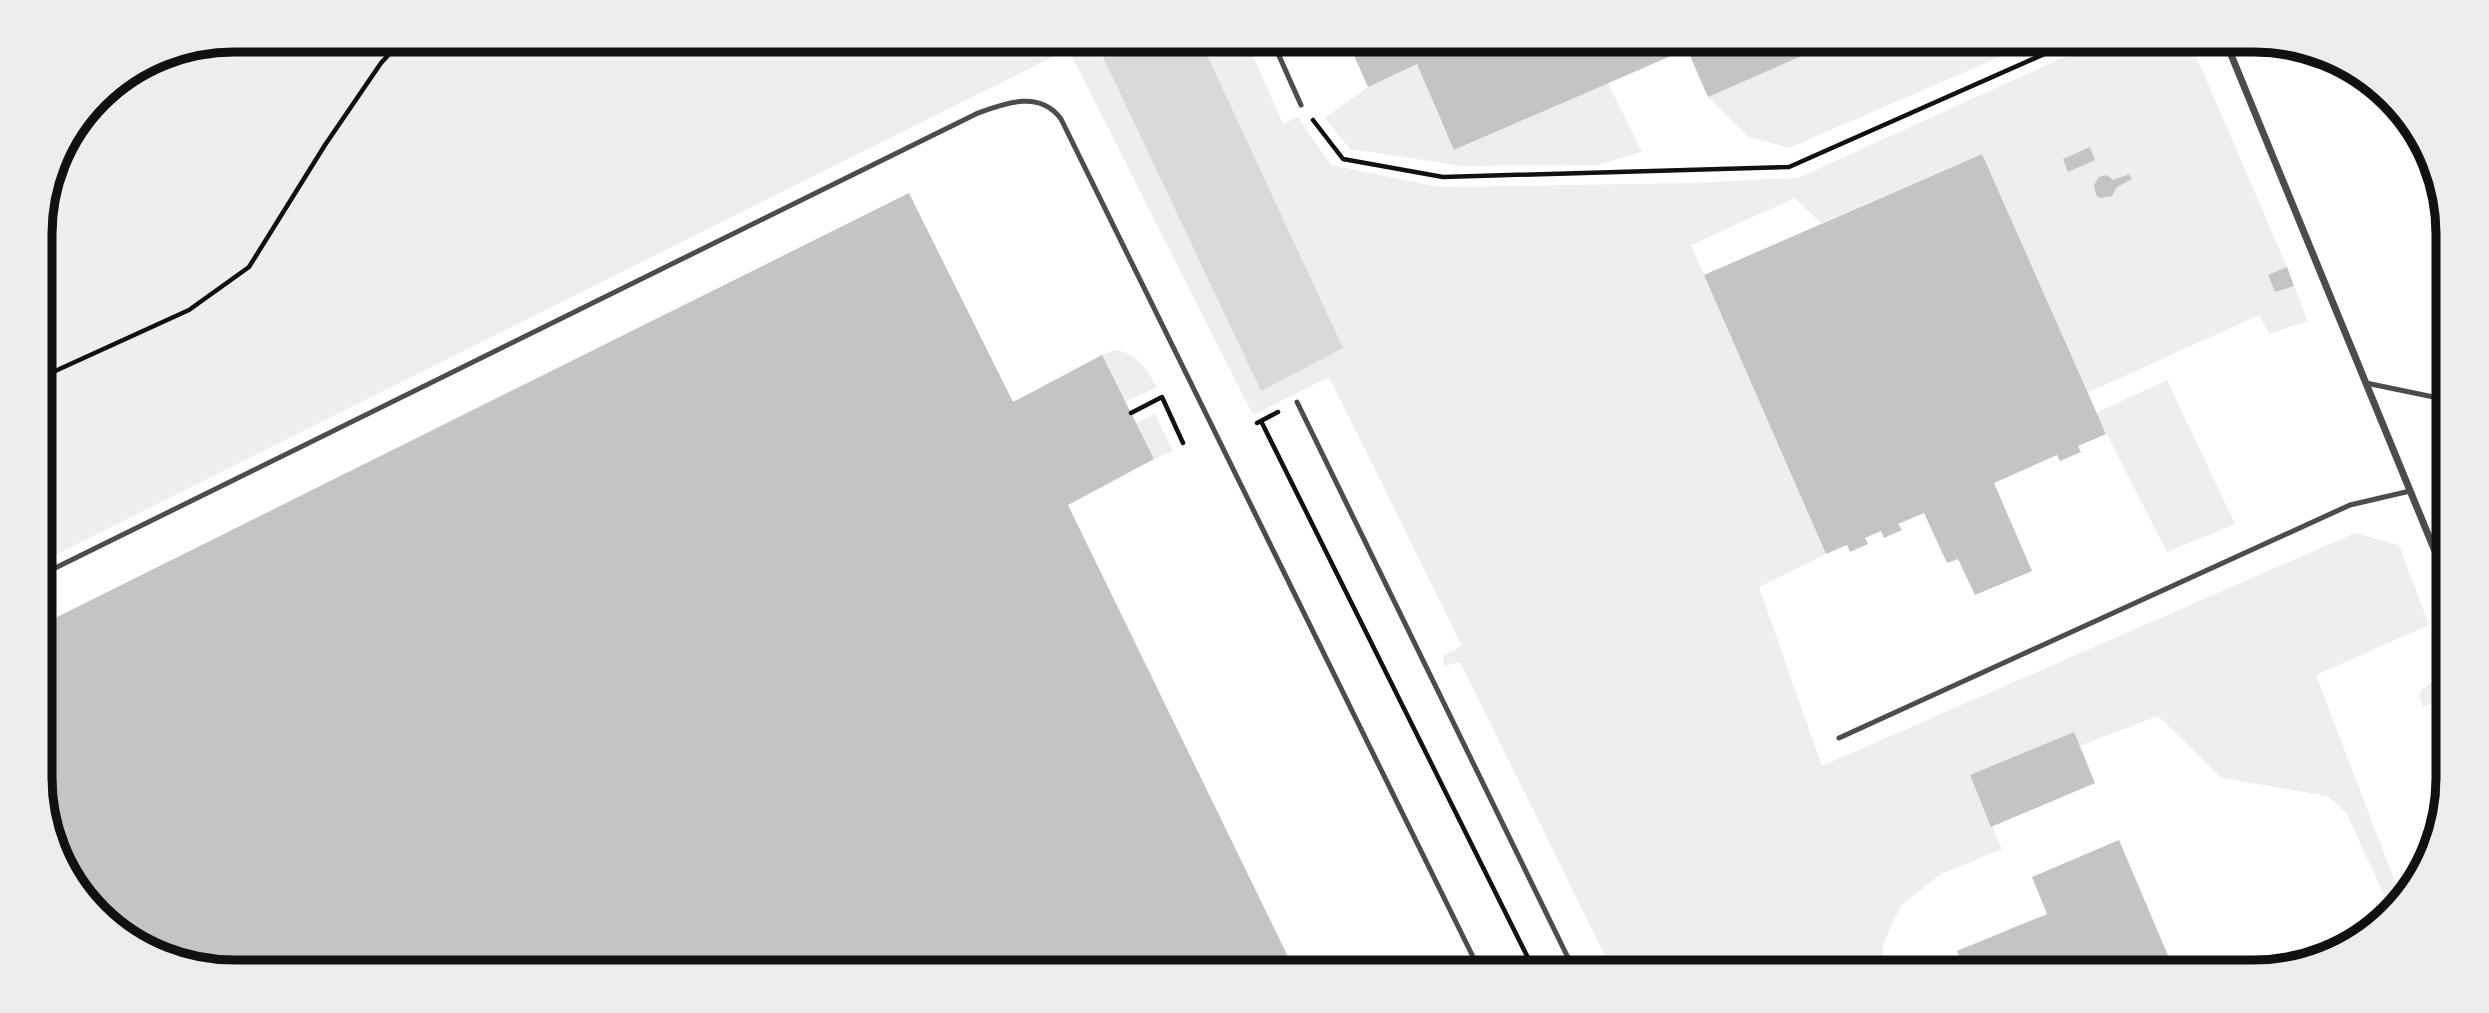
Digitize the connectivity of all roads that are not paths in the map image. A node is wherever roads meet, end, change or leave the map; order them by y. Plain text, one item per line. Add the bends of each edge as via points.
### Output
1 (1278, 53) edge
2 (2230, 53) edge
3 (1301, 105) road end
4 (2366, 383) junction
5 (2436, 398) edge
6 (1297, 402) dead end
7 (2410, 491) junction
8 (2436, 554) edge
9 (53, 569) edge
10 (1839, 738) dead end
11 (1475, 960) edge
12 (1569, 960) edge

1 - 3 lane
2 - 4 street
4 - 5 lane
4 - 7 street
6 - 12 lane
7 - 8 street
7 - 10 lane via 2350,505
9 - 11 lane via 978,113 1014,100 1040,103 1055,110 1061,119

